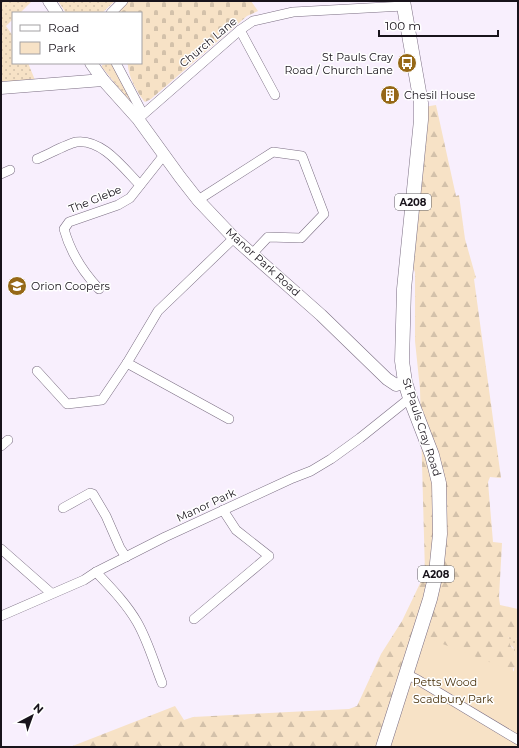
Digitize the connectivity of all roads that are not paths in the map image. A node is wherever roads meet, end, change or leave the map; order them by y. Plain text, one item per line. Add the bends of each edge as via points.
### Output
1 (49, 1) edge
2 (123, 1) edge
3 (404, 3) edge
4 (56, 12) edge
5 (112, 12) edge
6 (240, 30) junction
7 (90, 64) edge
8 (92, 64) edge
9 (116, 64) edge
10 (103, 80) junction
11 (74, 82) junction
12 (1, 88) edge
13 (275, 95) dead end
14 (140, 116) junction
15 (164, 155) junction
16 (37, 159) dead end
17 (10, 170) dead end
18 (1, 174) edge
19 (140, 185) junction
20 (198, 200) junction
21 (234, 238) junction
22 (252, 254) junction
23 (100, 289) dead end
24 (127, 363) junction
25 (36, 371) dead end
26 (405, 382) junction
27 (410, 398) junction
28 (229, 419) dead end
29 (63, 508) dead end
30 (223, 510) junction
31 (1, 549) edge
32 (126, 557) junction
33 (96, 572) junction
34 (51, 593) junction
35 (1, 616) edge
36 (194, 619) dead end
37 (406, 674) junction
38 (162, 683) dead end
39 (518, 740) edge
40 (383, 747) edge

1 - 4 main road
2 - 5 street
3 - 6 street, Church Lane via 293,12 253,21
3 - 26 main road, St Pauls Cray Road / A208 via 421,111 404,289 402,361
6 - 13 street
6 - 14 street, Church Lane
7 - 11 main road
8 - 10 main road
9 - 14 street, Manor Park Road
10 - 11 main road
10 - 14 main road
11 - 12 main road
14 - 15 main road, Manor Park Road
15 - 19 street, The Glebe
15 - 20 main road, Manor Park Road
16 - 19 street via 76,142 88,142 102,147
17 - 18 street
19 - 23 street, The Glebe via 130,198 69,222 64,229 66,239 78,260
20 - 21 main road, Manor Park Road
20 - 22 street via 273,152 302,156 324,214 301,238 268,236
21 - 22 main road, Manor Park Road
21 - 24 street via 158,311
22 - 26 main road, Manor Park Road via 321,315 386,379 396,385
24 - 25 street via 102,400 67,404
24 - 28 street
26 - 27 main road, St Pauls Cray Road / A208
27 - 30 street, Manor Park via 360,438 311,471
27 - 37 main road, St Pauls Cray Road / A208 via 432,455 439,483 441,514 436,573
29 - 32 street via 90,493 93,494
30 - 32 street, Manor Park
30 - 36 street via 236,530 269,556
31 - 34 street
32 - 33 street, Manor Park
33 - 34 street, Manor Park via 84,580
33 - 38 street via 118,595 138,623
34 - 35 street, Manor Park
37 - 39 street
37 - 40 main road, St Pauls Cray Road / A208

